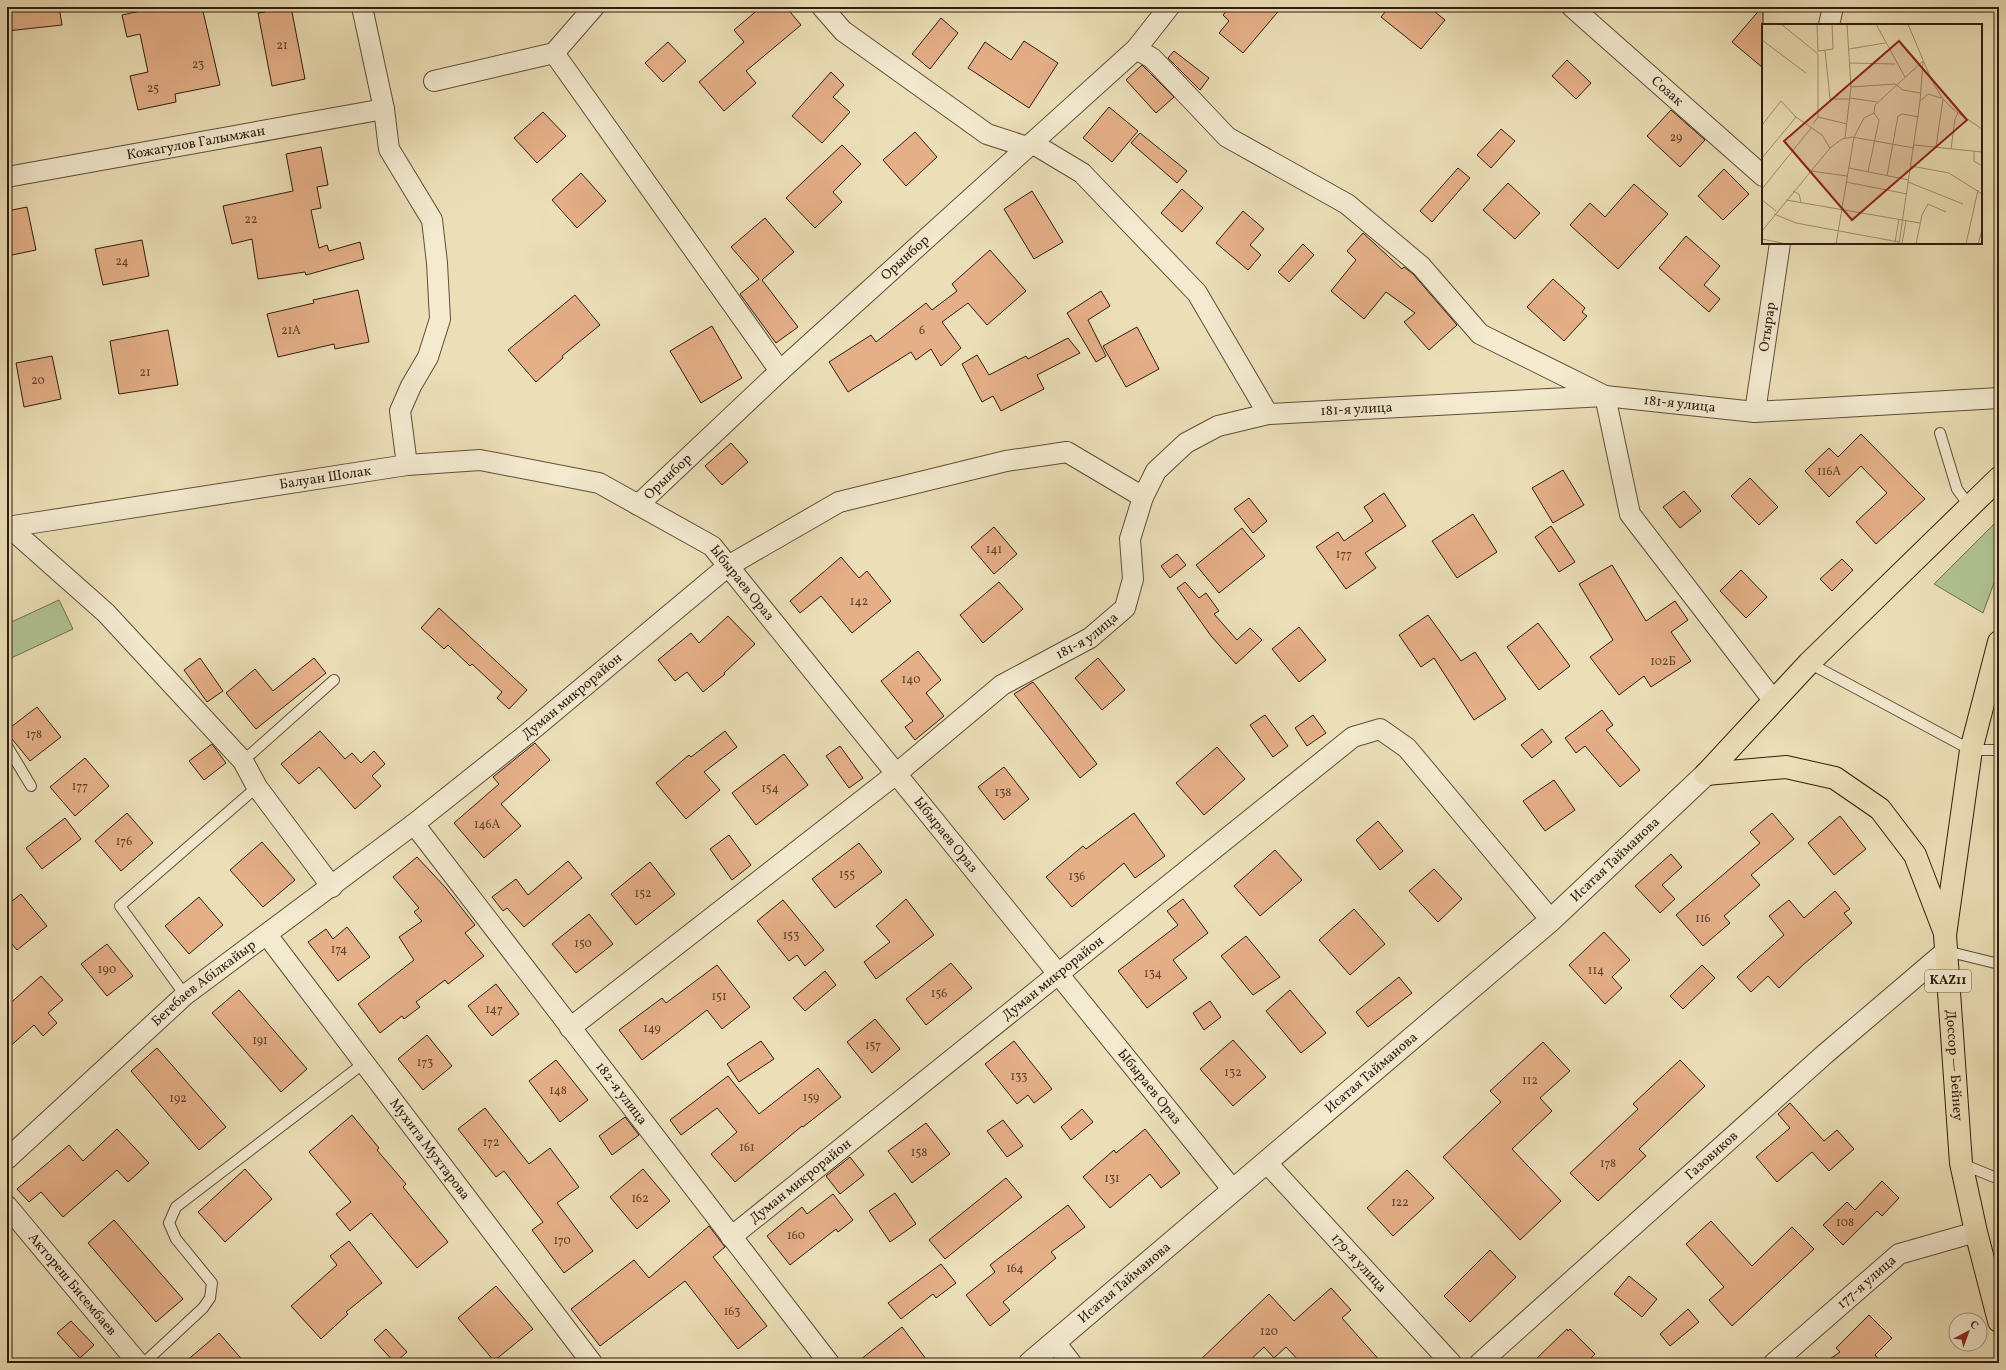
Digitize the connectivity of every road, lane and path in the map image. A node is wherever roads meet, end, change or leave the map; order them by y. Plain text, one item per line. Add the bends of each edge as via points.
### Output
1 (362, 7) edge
2 (594, 7) edge
3 (822, 7) edge
4 (1169, 7) edge
5 (1572, 7) edge
6 (1833, 7) edge
7 (1829, 24) edge
8 (1136, 49) junction
9 (554, 53) junction
10 (434, 81) dead end
11 (384, 109) junction
12 (1030, 145) junction
13 (1762, 175) edge
14 (7, 177) edge
15 (1780, 244) edge
16 (780, 370) junction
17 (1605, 396) junction
18 (1999, 398) edge
19 (1755, 412) junction
20 (1268, 414) junction
21 (1940, 433) dead end
22 (407, 465) junction
23 (1999, 478) edge
24 (1143, 497) junction
25 (638, 505) junction
26 (1970, 507) junction
27 (8, 527) edge
28 (728, 566) junction
29 (1999, 642) edge
30 (1809, 663) junction
31 (334, 680) dead end
32 (1773, 700) junction
33 (7, 746) edge
34 (1971, 750) junction
35 (1999, 750) edge
36 (243, 761) junction
37 (896, 774) junction
38 (1706, 774) junction
39 (31, 786) dead end
40 (257, 786) junction
41 (414, 824) junction
42 (332, 887) junction
43 (1551, 920) junction
44 (267, 935) junction
45 (1946, 943) junction
46 (1999, 964) edge
47 (1059, 975) junction
48 (185, 995) junction
49 (570, 1028) junction
50 (364, 1063) junction
51 (7, 1160) edge
52 (1266, 1162) junction
53 (1961, 1163) junction
54 (1999, 1179) edge
55 (1233, 1190) junction
56 (7, 1206) edge
57 (1976, 1232) junction
58 (732, 1237) junction
59 (1999, 1321) edge
60 (1055, 1342) junction
61 (138, 1363) edge
62 (144, 1363) edge
63 (592, 1363) edge
64 (829, 1363) edge
65 (1030, 1363) edge
66 (1071, 1363) edge
67 (1451, 1363) edge
68 (1480, 1363) edge
69 (1774, 1363) edge

1 - 11 street
2 - 9 street
3 - 12 street via 843,31 987,134
4 - 8 street, Орынбор
5 - 13 street, Созак
6 - 7 street
8 - 12 street, Орынбор
8 - 17 street via 1152,58 1227,137 1347,204 1421,266 1480,334
9 - 10 street
9 - 16 street
11 - 14 street, Кожагулов Галымжан
11 - 22 street via 389,149 432,220 437,270 440,319 428,357 400,411
12 - 16 street, Орынбор
12 - 20 street via 1082,172 1197,293
15 - 19 street, Отырар
16 - 25 street, Орынбор
17 - 19 street, 181-я улица
17 - 20 street, 181-я улица
17 - 32 street via 1630,514
18 - 19 street, 181-я улица
20 - 24 street, 181-я улица via 1218,426 1186,443 1156,471
21 - 26 lane via 1957,489
22 - 25 street, Балуан Шолак via 480,460 600,483
22 - 27 street, Балуан Шолак
23 - 26 highway
24 - 28 street, Думан микрорайон via 1067,452 1014,460 839,502
24 - 37 street, 181-я улица via 1130,539 1133,579 1125,608 1090,638 1002,685
25 - 28 street, Ыбыраев Ораз via 712,546
26 - 30 highway
27 - 36 street via 106,613
28 - 37 street, Ыбыраев Ораз
28 - 41 street, Думан микрорайон via 527,734
29 - 34 highway, Доссор — Бейнеу / KAZ11
30 - 32 highway
30 - 34 lane
31 - 36 lane
32 - 38 highway
33 - 39 lane
34 - 35 lane
34 - 45 highway, Доссор — Бейнеу / KAZ11
36 - 40 street
37 - 47 street, Ыбыраев Ораз
37 - 49 street
38 - 43 street, Исатая Тайманова
38 - 45 highway via 1786,767 1835,778 1880,809 1915,855
40 - 42 street
40 - 48 lane via 120,906
41 - 42 street, Бегебаев Абілкайыр
41 - 49 street, 182-я улица
42 - 44 street, Бегебаев Абілкайыр
43 - 47 street, Думан микрорайон via 1407,748 1380,729 1353,737
43 - 52 street, Исатая Тайманова
44 - 48 street, Бегебаев Абілкайыр
44 - 50 street, Мухита Мухтарова
45 - 46 lane
45 - 53 highway, Доссор — Бейнеу / KAZ11
45 - 68 street, Газовиков
47 - 55 street, Ыбыраев Ораз
47 - 58 street, Думан микрорайон
48 - 51 street, Бегебаев Абілкайыр
49 - 58 street, 182-я улица
50 - 62 lane via 176,1208 169,1223 176,1239 212,1283 210,1298 203,1308
50 - 63 street, Мухита Мухтарова
52 - 55 street, Исатая Тайманова
52 - 67 street, 179-я улица
53 - 54 lane
53 - 57 highway, Доссор — Бейнеу / KAZ11
55 - 60 street, Исатая Тайманова
56 - 61 street, Актореш Бисембаев
57 - 59 highway, Доссор — Бейнеу / KAZ11
57 - 69 street, 177-я улица via 1899,1254
58 - 64 street, 182-я улица
60 - 65 street, Исатая Тайманова
60 - 66 street

